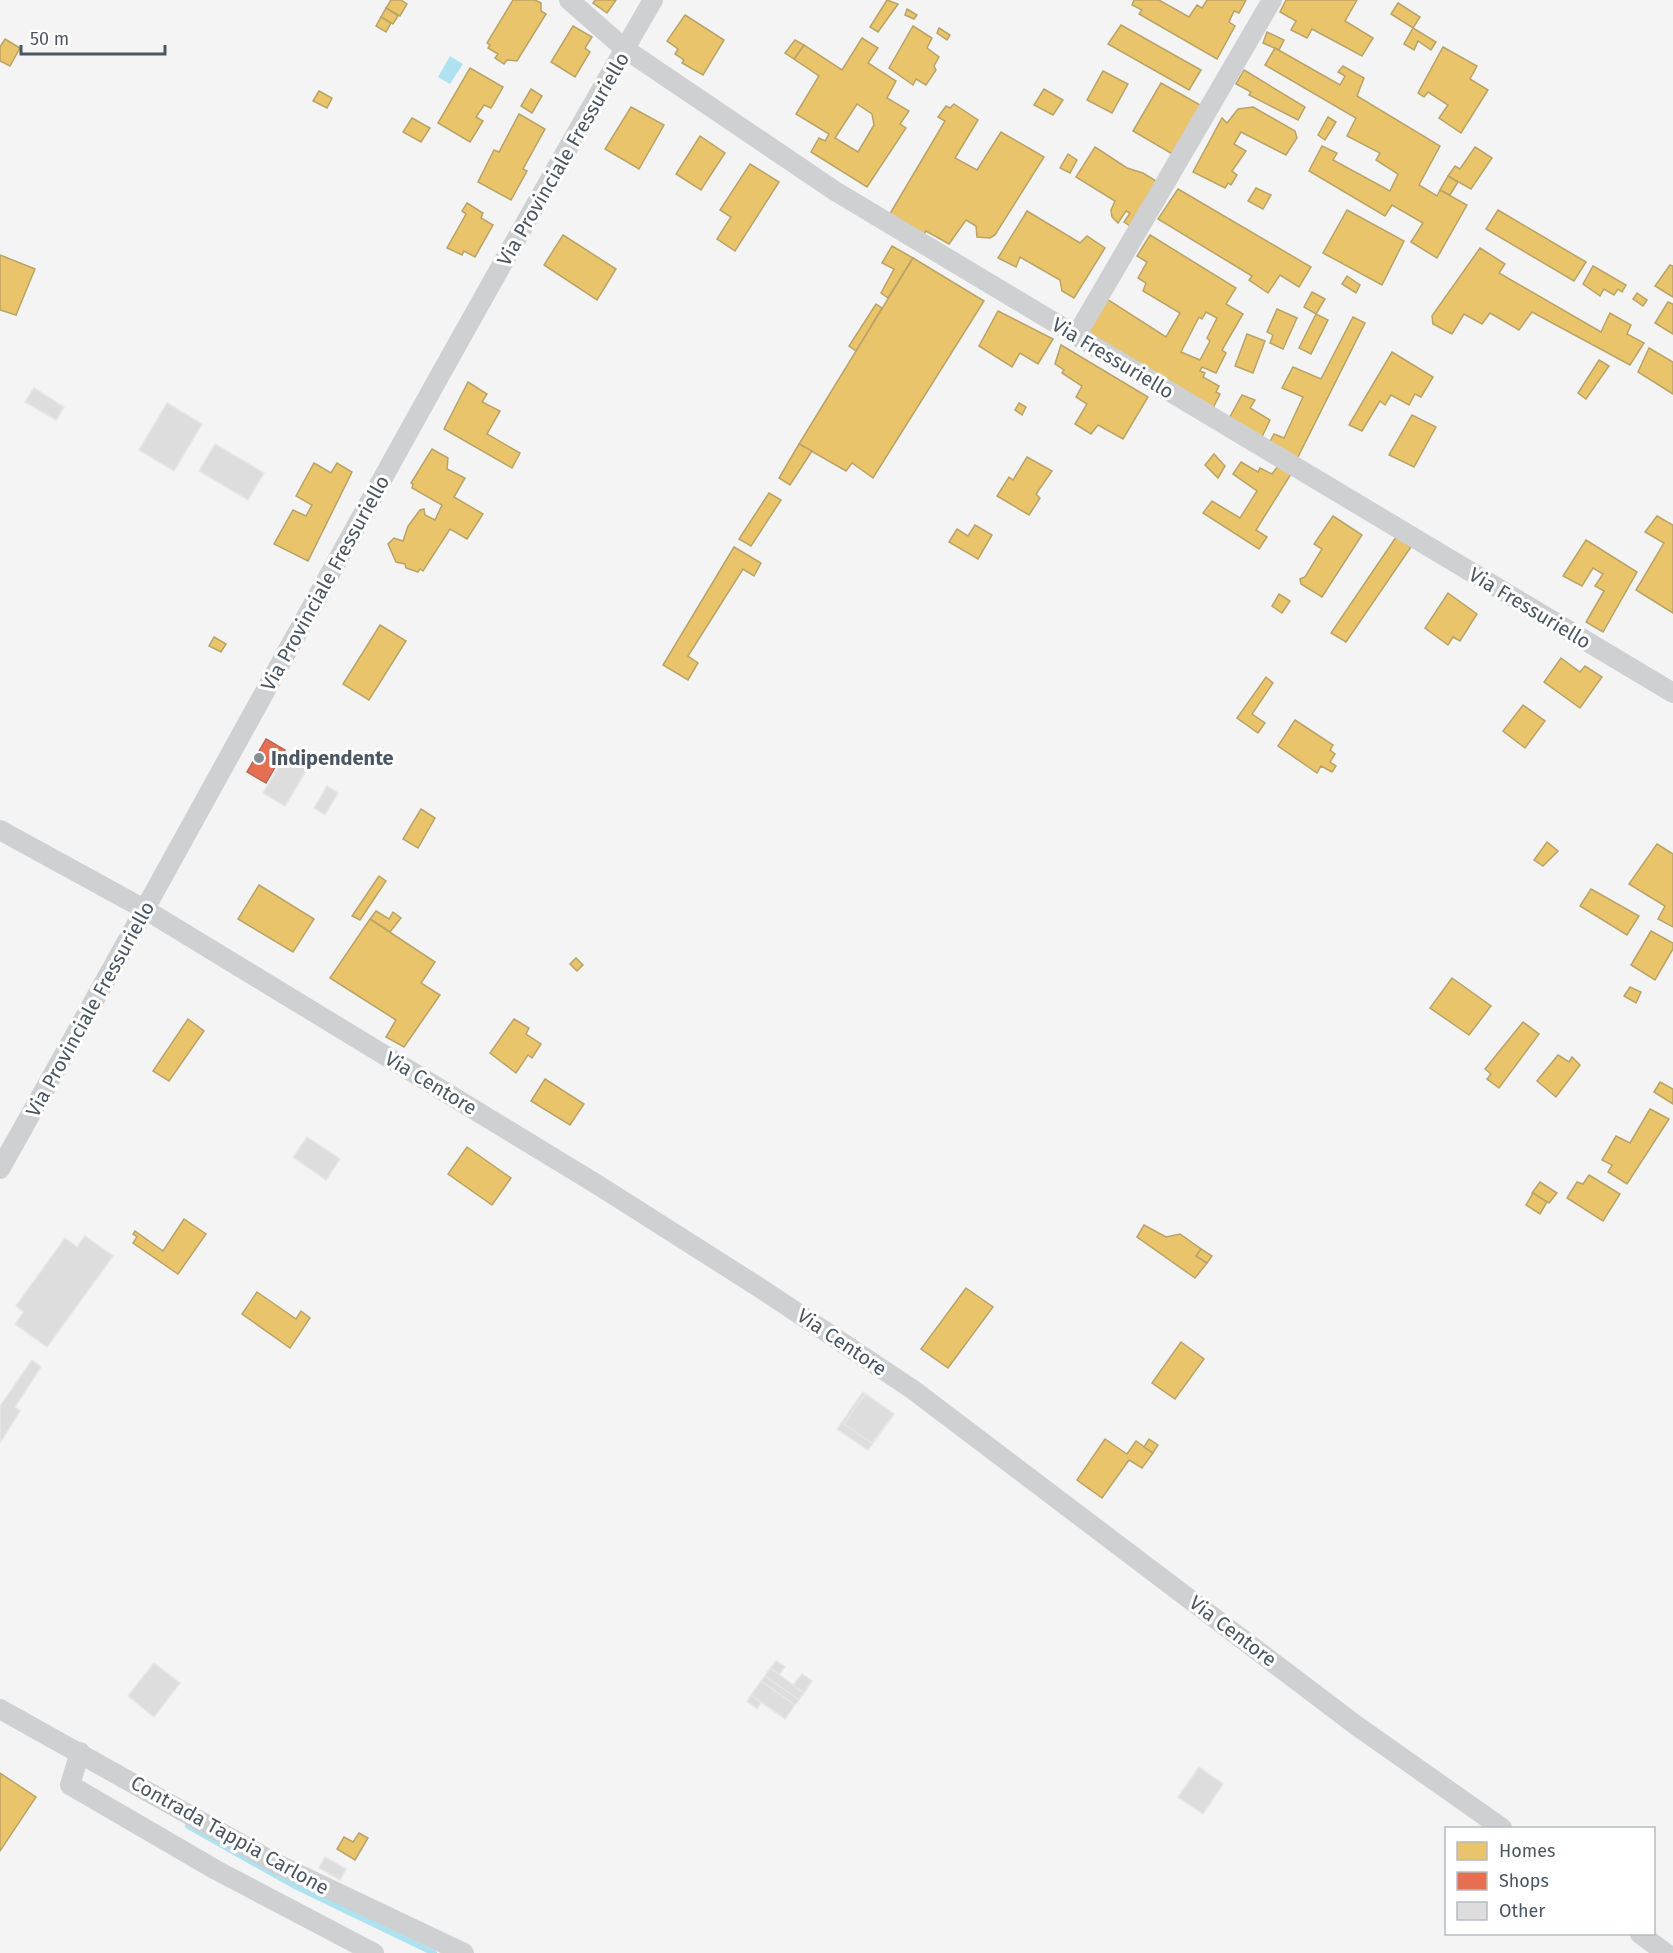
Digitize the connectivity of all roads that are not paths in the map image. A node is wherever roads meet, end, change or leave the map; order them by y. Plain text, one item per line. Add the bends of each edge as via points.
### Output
1 (569, 0) edge
2 (653, 0) edge
3 (1272, 0) edge
4 (625, 49) junction
5 (1076, 336) junction
6 (1673, 693) edge
7 (0, 830) edge
8 (146, 910) junction
9 (0, 1169) edge
10 (0, 1709) edge
11 (80, 1752) junction
12 (1501, 1827) edge
13 (1641, 1935) edge
14 (374, 1953) edge
15 (464, 1953) edge
16 (1666, 1953) edge

1 - 4 street, Via Fressuriello
2 - 4 street, Via Provinciale Fressuriello
3 - 5 street
4 - 5 street, Via Fressuriello via 835,191
4 - 8 street, Via Provinciale Fressuriello via 247,722
5 - 6 street, Via Fressuriello
7 - 8 street, Via Centore
8 - 9 street, Via Provinciale Fressuriello
8 - 12 street, Via Centore via 598,1185 912,1389 1357,1726
10 - 11 street, Contrada Tappia Carlone
11 - 14 street via 70,1785 216,1870
11 - 15 street, Contrada Tappia Carlone via 277,1864
13 - 16 street

